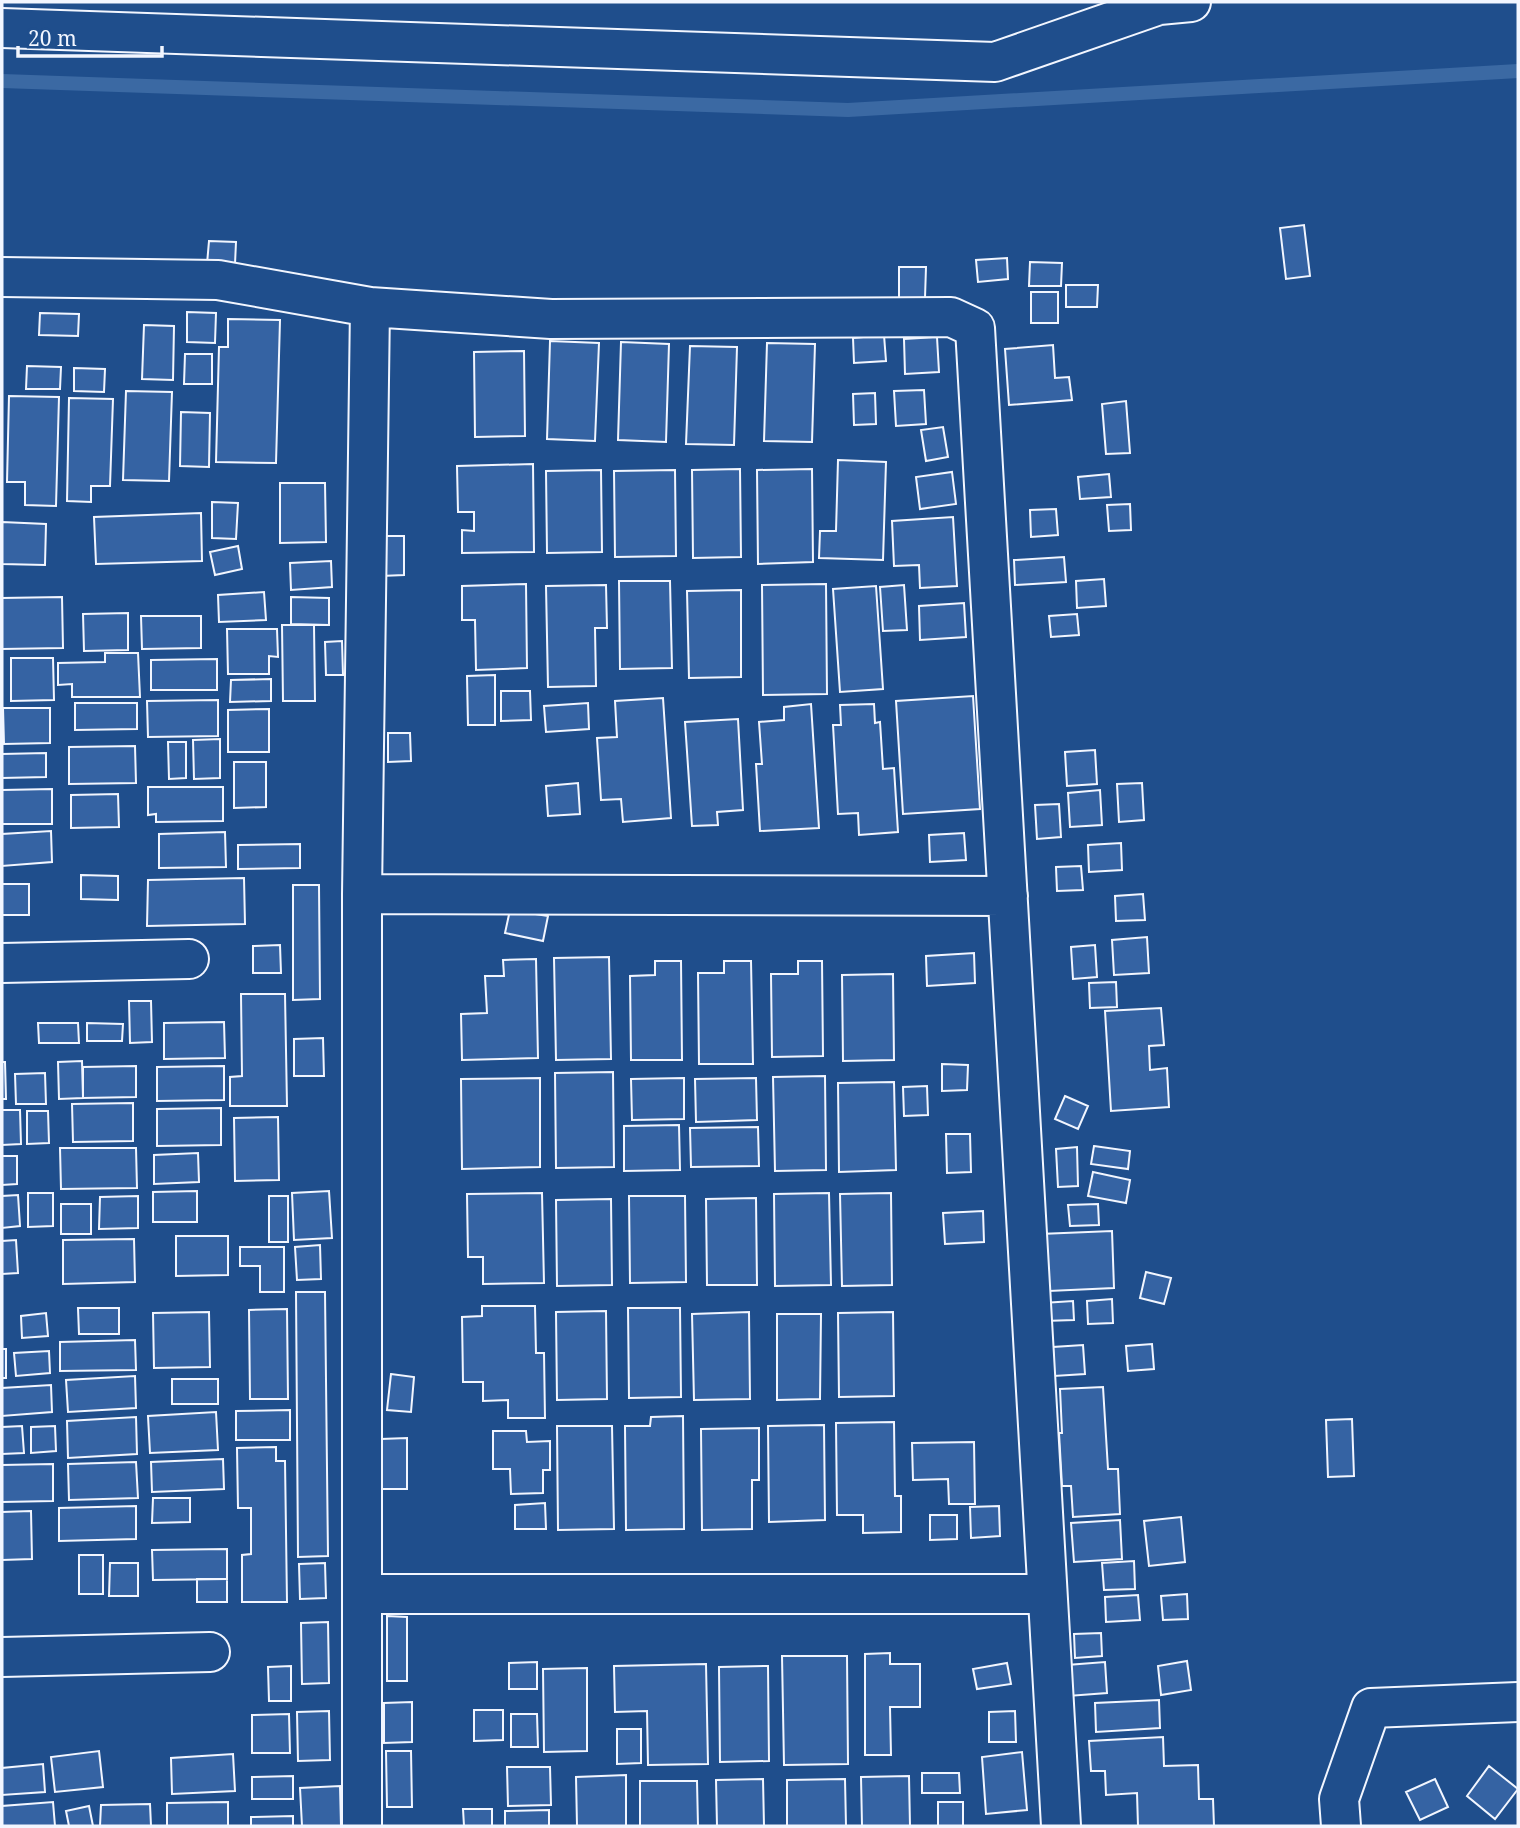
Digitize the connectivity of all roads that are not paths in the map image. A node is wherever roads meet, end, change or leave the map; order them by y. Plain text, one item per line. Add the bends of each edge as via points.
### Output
1 (1191, 2) edge
2 (2, 28) edge
3 (2, 277) edge
4 (370, 307) junction
5 (362, 894) junction
6 (1008, 896) junction
7 (190, 959) dead end
8 (2, 963) edge
9 (362, 1594) junction
10 (1047, 1594) junction
11 (210, 1652) dead end
12 (2, 1657) edge
13 (1518, 1702) edge
14 (362, 1826) edge
15 (1061, 1826) edge
16 (1341, 1826) edge

1 - 2 street via 1159,5 995,62
3 - 4 street via 218,280
4 - 5 street
4 - 6 street via 551,319 951,317 975,328
5 - 6 street
5 - 9 street
6 - 10 street
7 - 8 street
9 - 10 street
9 - 14 street
10 - 15 street
11 - 12 street
13 - 16 street via 1371,1709 1339,1799

